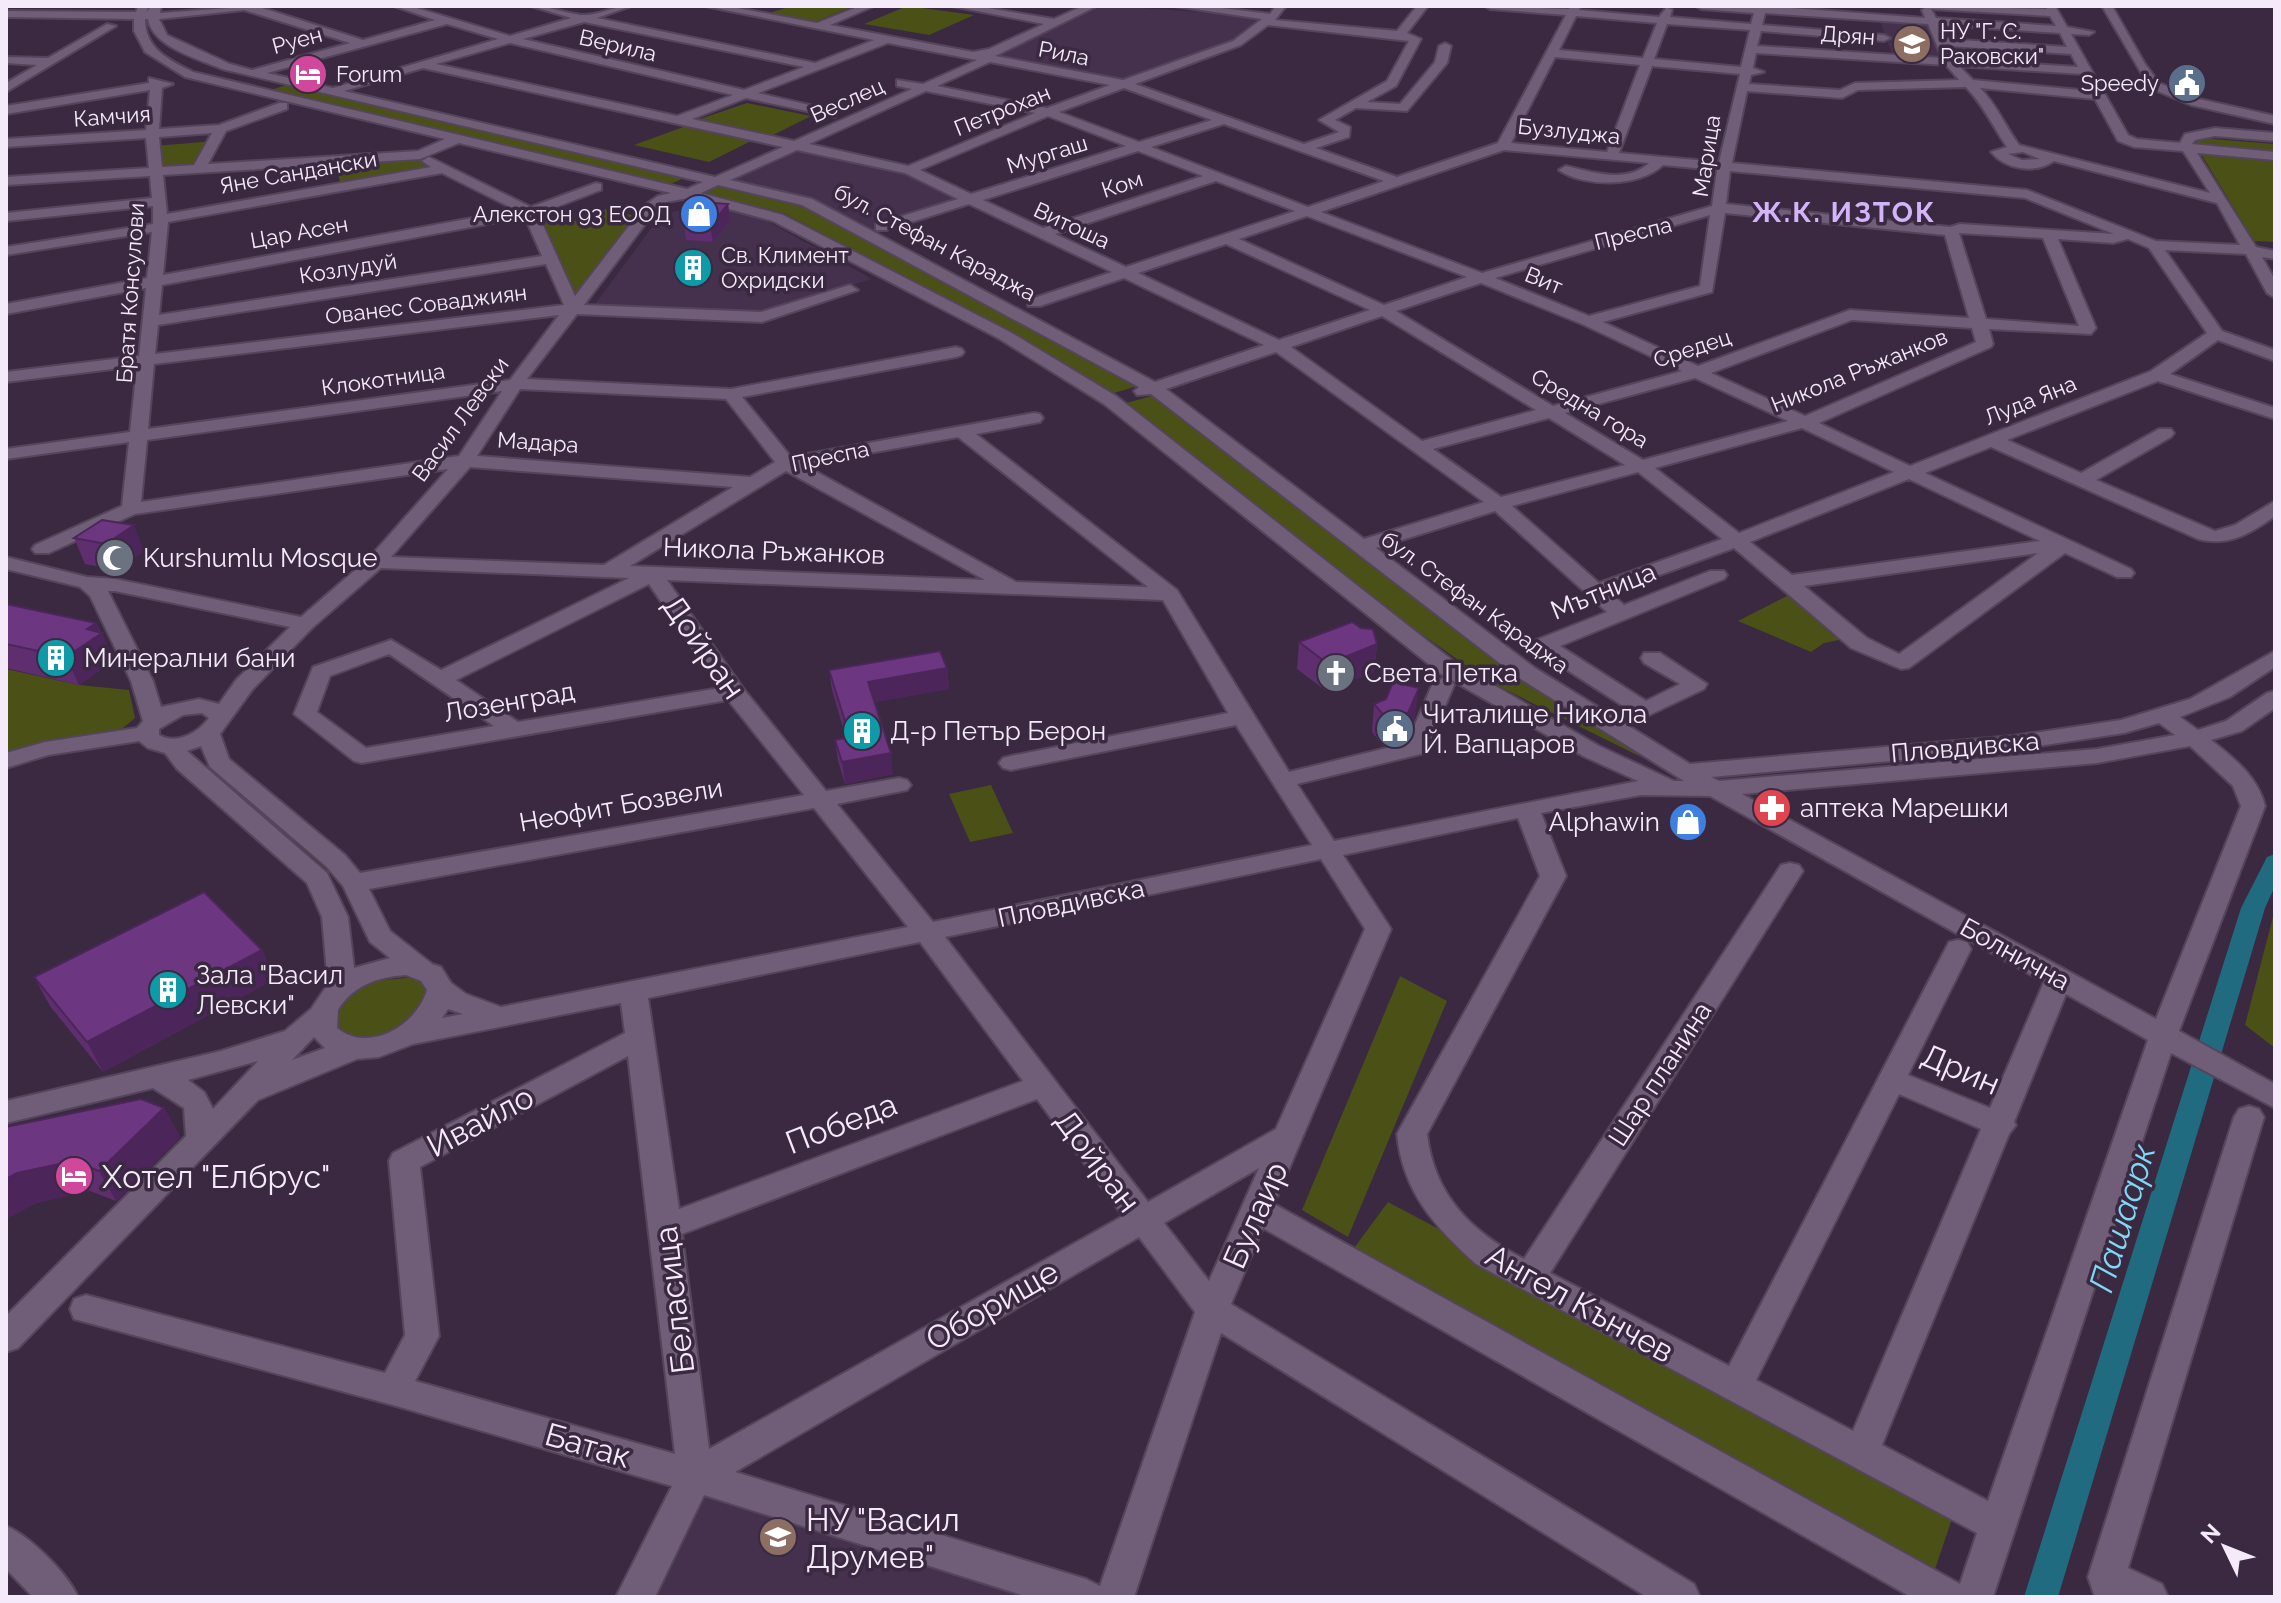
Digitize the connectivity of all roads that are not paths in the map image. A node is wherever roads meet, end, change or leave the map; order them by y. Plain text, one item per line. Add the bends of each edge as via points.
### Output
1 (124, 6) edge
2 (245, 6) edge
3 (399, 6) edge
4 (536, 6) edge
5 (626, 6) edge
6 (710, 6) edge
7 (869, 6) edge
8 (957, 6) edge
9 (998, 6) edge
10 (1092, 6) edge
11 (1185, 6) edge
12 (1281, 6) edge
13 (1423, 6) edge
14 (1490, 6) edge
15 (1669, 6) edge
16 (1701, 6) edge
17 (1925, 6) edge
18 (1933, 6) edge
19 (2107, 6) edge
20 (1760, 8) edge
21 (85, 10) junction
22 (1574, 10) edge
23 (2052, 10) edge
24 (148, 11) edge
25 (212, 11) junction
26 (6, 12) edge
27 (1069, 17) junction
28 (582, 18) junction
29 (1878, 19) junction
30 (447, 20) junction
31 (1269, 20) junction
32 (1662, 22) junction
33 (1056, 23) junction
34 (1932, 23) junction
35 (111, 26) dead end
36 (816, 27) junction
37 (1755, 29) junction
38 (2064, 31) junction
39 (2089, 32) dead end
40 (181, 34) junction
41 (1400, 35) junction
42 (1884, 38) junction
43 (508, 39) junction
44 (885, 40) junction
45 (1940, 42) junction
46 (361, 43) junction
47 (1445, 46) dead end
48 (1751, 49) junction
49 (2075, 51) junction
50 (1552, 53) junction
51 (966, 55) junction
52 (990, 56) junction
53 (1890, 58) junction
54 (6, 60) edge
55 (50, 62) junction
56 (1647, 62) junction
57 (1949, 62) junction
58 (419, 64) junction
59 (818, 67) junction
60 (238, 70) junction
61 (1745, 71) junction
62 (2087, 71) junction
63 (1775, 73) dead end
64 (194, 77) junction
65 (901, 83) junction
66 (1967, 83) junction
67 (154, 84) junction
68 (1123, 84) junction
69 (924, 87) junction
70 (1741, 87) junction
71 (6, 88) edge
72 (394, 90) dead end
73 (744, 95) junction
74 (873, 96) dead end
75 (2101, 96) junction
76 (1351, 104) junction
77 (283, 106) dead end
78 (6, 108) edge
79 (845, 108) dead end
80 (1048, 112) junction
81 (831, 114) junction
82 (2275, 117) edge
83 (1225, 120) junction
84 (676, 121) junction
85 (221, 129) junction
86 (152, 133) junction
87 (799, 134) junction
88 (2275, 137) edge
89 (456, 139) junction
90 (771, 141) junction
91 (6, 143) edge
92 (1141, 146) junction
93 (1503, 146) junction
94 (1304, 148) junction
95 (2015, 148) junction
96 (2188, 149) junction
97 (420, 155) junction
98 (2046, 155) junction
99 (2275, 156) edge
100 (1611, 157) junction
101 (1658, 161) junction
102 (2019, 163) junction
103 (200, 167) junction
104 (1724, 167) junction
105 (442, 169) junction
106 (909, 170) junction
107 (1566, 170) dead end
108 (156, 171) junction
109 (1217, 176) junction
110 (6, 181) edge
111 (716, 181) junction
112 (1399, 182) junction
113 (690, 184) junction
114 (596, 187) dead end
115 (663, 193) junction
116 (2027, 194) junction
117 (968, 199) junction
118 (2222, 200) junction
119 (160, 201) junction
120 (1720, 208) junction
121 (530, 212) junction
122 (1308, 212) junction
123 (6, 217) edge
124 (160, 223) junction
125 (881, 227) dead end
126 (1951, 231) junction
127 (1041, 234) junction
128 (2130, 234) junction
129 (2049, 235) junction
130 (1225, 238) junction
131 (2154, 245) junction
132 (2249, 250) junction
133 (6, 251) edge
134 (2275, 255) edge
135 (550, 259) junction
136 (1121, 272) junction
137 (1482, 278) junction
138 (155, 281) junction
139 (850, 290) dead end
140 (2275, 293) edge
141 (1034, 303) dead end
142 (6, 309) edge
143 (573, 309) junction
144 (1385, 311) junction
145 (153, 321) junction
146 (1588, 321) junction
147 (1980, 326) junction
148 (2216, 334) junction
149 (1279, 346) junction
150 (956, 352) dead end
151 (2275, 356) edge
152 (147, 360) junction
153 (1698, 372) junction
154 (2157, 375) junction
155 (6, 377) edge
156 (515, 384) junction
157 (1154, 388) junction
158 (731, 394) junction
159 (1110, 400) junction
160 (1552, 413) junction
161 (2275, 414) edge
162 (1034, 418) dead end
163 (1806, 422) junction
164 (961, 431) junction
165 (2165, 433) dead end
166 (142, 434) junction
167 (1993, 441) junction
168 (1420, 447) junction
169 (6, 454) edge
170 (465, 461) junction
171 (786, 463) junction
172 (1642, 467) junction
173 (1910, 470) junction
174 (2082, 480) junction
175 (752, 483) junction
176 (1498, 504) junction
177 (2275, 507) edge
178 (131, 509) junction
179 (1735, 541) junction
180 (2065, 543) junction
181 (1360, 547) junction
182 (42, 549) dead end
183 (376, 562) junction
184 (6, 563) edge
185 (605, 573) junction
186 (2124, 573) dead end
187 (653, 574) junction
188 (1717, 575) dead end
189 (1788, 582) junction
190 (87, 583) junction
191 (1012, 587) junction
192 (1594, 592) junction
193 (1170, 594) junction
194 (1620, 613) junction
195 (305, 624) junction
196 (2275, 657) edge
197 (1652, 658) dead end
198 (441, 679) junction
199 (142, 681) junction
200 (244, 685) junction
201 (1443, 685) dead end
202 (734, 692) junction
203 (2275, 698) edge
204 (190, 706) junction
205 (2164, 716) junction
206 (1243, 717) junction
207 (214, 726) junction
208 (150, 727) junction
209 (514, 730) junction
210 (2194, 738) junction
211 (172, 746) junction
212 (1605, 758) junction
213 (6, 761) edge
214 (1011, 763) dead end
215 (1284, 780) junction
216 (1682, 781) junction
217 (1646, 784) junction
218 (899, 785) dead end
219 (1715, 789) junction
220 (1598, 794) junction
221 (820, 800) junction
222 (1527, 809) junction
223 (1754, 811) junction
224 (1327, 848) junction
225 (1790, 871) dead end
226 (354, 883) junction
227 (928, 934) junction
228 (1958, 949) dead end
229 (421, 969) junction
230 (2059, 979) junction
231 (342, 986) junction
232 (441, 990) junction
233 (633, 991) junction
234 (322, 1015) junction
235 (502, 1017) junction
236 (409, 1035) junction
237 (2163, 1036) junction
238 (295, 1038) junction
239 (639, 1038) junction
240 (357, 1048) junction
241 (157, 1077) junction
242 (1893, 1080) junction
243 (1041, 1086) junction
244 (244, 1096) junction
245 (2262, 1107) edge
246 (6, 1112) edge
247 (2001, 1125) junction
248 (1289, 1136) junction
249 (200, 1141) junction
250 (1258, 1210) junction
251 (1142, 1219) junction
252 (666, 1227) junction
253 (1529, 1278) junction
254 (86, 1309) dead end
255 (1212, 1310) junction
256 (6, 1338) edge
257 (1735, 1387) junction
258 (393, 1390) junction
259 (1861, 1453) junction
260 (695, 1476) junction
261 (2000, 1526) junction
262 (6, 1543) edge
263 (2110, 1587) edge
264 (59, 1597) edge
265 (635, 1597) edge
266 (1086, 1597) edge
267 (1115, 1597) edge
268 (1681, 1597) edge
269 (1947, 1597) edge
270 (1974, 1597) edge
271 (2149, 1597) edge

1 - 21 street
2 - 25 street
2 - 46 street
3 - 30 street, Верила
4 - 28 street
5 - 28 street
6 - 36 street
7 - 36 street
8 - 33 street
9 - 27 street
10 - 27 street, Веслец
11 - 31 street
12 - 31 street, Петрохан
13 - 41 street
14 - 22 street
15 - 32 street
16 - 20 street
17 - 34 street
18 - 23 street
19 - 82 street via 2154,85 2195,102
20 - 29 street
20 - 37 street, Марица
21 - 24 street
21 - 26 street
22 - 32 street
22 - 50 street
23 - 38 street
24 - 25 street
24 - 26 street
24 - 40 street, бул. Стефан Караджа via 156,31
24 - 64 street via 142,43
25 - 40 street
27 - 33 street, Веслец
28 - 43 street
28 - 59 street
29 - 34 street
29 - 42 street
30 - 43 street, Верила
30 - 46 street, Руен
31 - 41 street
31 - 68 street, Петрохан via 1237,43
32 - 37 street
32 - 56 street
33 - 52 street, Веслец
34 - 38 street
34 - 45 street
35 - 55 street
36 - 44 street
37 - 42 street
37 - 48 street, Марица
38 - 39 street
38 - 49 street
40 - 60 street, бул. Стефан Караджа
41 - 76 street via 1415,39 1392,83
42 - 53 street
43 - 58 street
43 - 73 street, Верила
44 - 51 street
44 - 59 street
45 - 49 street
45 - 57 street
46 - 60 street, Руен
47 - 76 street via 1441,63 1403,108
48 - 53 street, Дрян
48 - 61 street, Марица
49 - 62 street
50 - 56 street
50 - 93 street
51 - 52 street, Веслец
51 - 65 street, Веслец
52 - 68 street, Рила
52 - 69 street, Веслец
53 - 57 street, Дрян
54 - 55 street
55 - 71 street
56 - 61 street
56 - 100 street
57 - 62 street, Дрян
57 - 66 street
58 - 72 street via 342,88
58 - 84 street, Витоша
59 - 73 street
60 - 64 street, Руен
60 - 113 street, бул. Стефан Караджа via 492,120
61 - 63 street
61 - 70 street, Марица
62 - 75 street
64 - 67 street, Руен
64 - 89 street
65 - 69 street, Вит
65 - 74 street, Веслец
66 - 70 street, Дрян via 1855,87 1842,94
66 - 75 street, Дрян
66 - 95 street via 1990,105
67 - 78 street, Руен
67 - 86 street, Братя Консулови
68 - 80 street, Петрохан
68 - 83 street, Рила
69 - 80 street, Вит
69 - 87 street, Веслец
70 - 104 street, Марица
73 - 81 street, Верила
73 - 84 street
75 - 96 street via 2123,138
76 - 94 street via 1325,120 1345,134
77 - 85 street, Камчия
79 - 81 street, Веслец
80 - 92 street, Вит
80 - 106 street, Петрохан
81 - 87 street, Веслец
83 - 92 street, Мургаш
83 - 94 street, Рила
84 - 90 street, Витоша
85 - 86 street, Камчия
85 - 103 street
86 - 91 street, Камчия
86 - 108 street, Братя Консулови
87 - 90 street, Витоша
87 - 106 street, Витоша
87 - 111 street, Веслец
88 - 96 street via 2203,133 2186,140
89 - 97 street
89 - 115 street
90 - 113 street
92 - 109 street, Вит
92 - 117 street, Мургаш
93 - 100 street, Бузлуджа
93 - 112 street, Бузлуджа
94 - 112 street, Рила
95 - 98 street
95 - 102 street via 1998,152
96 - 99 street
96 - 118 street
97 - 103 street
97 - 105 street
98 - 102 street via 2049,159 2040,164
98 - 118 street
100 - 101 street, Бузлуджа
101 - 104 street, Бузлуджа
101 - 107 street via 1653,168 1623,178
102 - 116 street
103 - 108 street
104 - 116 street, Бузлуджа
104 - 120 street, Марица
105 - 121 street
105 - 124 street, Яне Сандански
106 - 117 street, Витоша
108 - 110 street
108 - 119 street, Братя Консулови
109 - 122 street, Вит
109 - 127 street, Ком
111 - 113 street, бул. Стефан Караджа
111 - 157 street, бул. Стефан Караджа via 807,202
112 - 122 street, Бузлуджа
113 - 115 street
113 - 159 street, бул. Стефан Караджа via 778,218 1004,335
114 - 121 street, Цар Асен
115 - 143 street, Васил Левски
116 - 128 street
117 - 125 street, Мургаш
117 - 127 street, Витоша
118 - 132 street
119 - 123 street
119 - 124 street, Братя Консулови
120 - 126 street, Преспа
120 - 137 street, Преспа
120 - 146 street, Марица via 1707,289
121 - 135 street
121 - 138 street, Цар Асен
122 - 130 street, Бузлуджа
122 - 137 street, Вит
124 - 133 street, Яне Сандански
124 - 138 street, Братя Консулови
126 - 129 street, Преспа
126 - 147 street, Никола Ръжанков
127 - 136 street, Витоша
128 - 129 street, Преспа via 2113,239
128 - 131 street
129 - 147 street, Средец via 2088,328 2078,333
130 - 136 street, Бузлуджа
130 - 144 street, Средна гора
131 - 132 street
131 - 148 street
132 - 134 street
132 - 140 street
135 - 143 street
135 - 145 street, Козлудуй
136 - 141 street, Бузлуджа
136 - 149 street, Витоша
137 - 144 street, Преспа
137 - 146 street, Вит
138 - 142 street, Цар Асен
138 - 145 street, Братя Консулови
139 - 143 street, Ованес Соваджиян via 762,317
143 - 152 street, Ованес Соваджиян
143 - 156 street, Васил Левски
144 - 149 street, Преспа
144 - 160 street, Средна гора
145 - 152 street, Братя Консулови
146 - 153 street, Вит
147 - 153 street, Средец via 1850,315
147 - 163 street, Никола Ръжанков via 1985,344
148 - 151 street
148 - 154 street, Луда Яна
149 - 157 street, Преспа
149 - 168 street, Витоша
150 - 158 street, Клокотница
152 - 155 street, Ованес Соваджиян
152 - 166 street, Братя Консулови
153 - 160 street, Средец
153 - 163 street, Вит
154 - 161 street
154 - 167 street, Луда Яна
156 - 158 street, Клокотница
156 - 166 street, Клокотница
156 - 170 street, Васил Левски
157 - 159 street, Преспа
157 - 181 street, бул. Стефан Караджа
158 - 171 street
159 - 212 street, бул. Стефан Караджа via 1449,669
160 - 168 street, Средец
160 - 172 street, Средна гора
162 - 164 street, Преспа
163 - 172 street, Никола Ръжанков
163 - 173 street, Вит
164 - 171 street, Преспа
164 - 193 street
165 - 174 street
166 - 169 street, Клокотница
166 - 178 street, Братя Консулови
167 - 173 street, Луда Яна
167 - 174 street
168 - 176 street, Витоша
170 - 175 street, Мадара
170 - 178 street, Мадара
170 - 183 street, Васил Левски
171 - 175 street, Преспа
171 - 191 street
172 - 176 street, Никола Ръжанков
172 - 179 street, Средна гора
173 - 179 street, Луда Яна
173 - 180 street, Вит
174 - 177 street via 2219,538
175 - 185 street, Преспа
176 - 181 street, Никола Ръжанков
176 - 192 street, Витоша
178 - 182 street, Мадара
179 - 189 street, Средна гора
179 - 192 street, Луда Яна
180 - 186 street, Вит
180 - 189 street
180 - 189 street, Средна гора via 1901,663 1859,643
181 - 216 street, бул. Стефан Караджа
183 - 185 street, Никола Ръжанков
183 - 195 street, Васил Левски
184 - 190 street
185 - 187 street, Никола Ръжанков
187 - 191 street, Никола Ръжанков
187 - 198 street
187 - 202 street, Дойран
188 - 194 street, Мътница
190 - 195 street
190 - 199 street via 106,603
191 - 193 street, Никола Ръжанков
192 - 194 street, Витоша
193 - 206 street
194 - 197 street, Мътница via 1544,645 1645,710 1696,684
195 - 200 street, Васил Левски
196 - 205 street, Пловдивска via 2222,692
198 - 209 street
198 - 209 street, Лозенград via 391,646 321,672 305,714 362,756
199 - 204 street
199 - 208 street
200 - 204 street
200 - 207 street
201 - 215 street via 1417,748
202 - 209 street, Лозенград
202 - 221 street, Дойран
203 - 210 street, Пловдивска via 2234,726
204 - 207 street via 214,709
204 - 208 street
205 - 210 street
205 - 216 street, Пловдивска via 2013,743
206 - 214 street
206 - 215 street
207 - 211 street via 191,742
207 - 226 street via 218,762 336,861
208 - 211 street via 156,744
208 - 213 street
210 - 219 street, Пловдивска via 2097,756
210 - 237 street via 2247,786 2253,806
211 - 231 street via 185,764 318,879 335,917
212 - 217 street, бул. Стефан Караджа
212 - 220 street via 1608,771
215 - 224 street
216 - 217 street, Пловдивска
216 - 219 street, Пловдивска
216 - 223 street, бул. Стефан Караджа
217 - 220 street, Пловдивска
218 - 221 street, Неофит Бозвели
219 - 223 street
220 - 222 street, Пловдивска
221 - 226 street, Неофит Бозвели
221 - 227 street, Дойран
222 - 224 street, Пловдивска
222 - 253 street, Ангел Кънчев via 1553,876 1412,1134 1413,1161 1441,1214 1487,1255
223 - 230 street, Болнична
224 - 227 street, Пловдивска
224 - 248 street, Булаир via 1378,929
225 - 253 street, Шар планина
226 - 229 street via 379,936
227 - 233 street, Пловдивска
227 - 243 street, Дойран
228 - 242 street
229 - 231 street via 390,967
229 - 232 street
230 - 237 street, Болнична
230 - 247 street
231 - 234 street
232 - 235 street
232 - 236 street via 435,1014
233 - 235 street, Пловдивска
233 - 239 street, Беласица
234 - 238 street
234 - 240 street via 329,1038
235 - 236 street, Пловдивска
236 - 240 street
237 - 245 street, Болнична via 2249,1083
237 - 261 street
238 - 241 street via 215,1065
238 - 244 street
239 - 252 street, Беласица
239 - 258 street, Ивайло via 404,1161 422,1336
240 - 244 street
241 - 246 street
241 - 249 street via 196,1102 203,1116
242 - 247 street, Дрин
242 - 257 street
243 - 251 street, Дойран
243 - 252 street, Победа
244 - 249 street
245 - 263 street
247 - 259 street
248 - 250 street, Булаир
248 - 251 street, Оборище
249 - 256 street
250 - 255 street, Булаир
250 - 269 street
251 - 255 street, Дойран
251 - 260 street, Оборище
252 - 260 street, Беласица
253 - 257 street, Ангел Кънчев
254 - 258 street, Батак
255 - 267 street, Булаир
255 - 268 street, Дойран
257 - 259 street, Ангел Кънчев
258 - 260 street, Батак
259 - 261 street, Ангел Кънчев
260 - 265 street
260 - 266 street, Батак
261 - 270 street
262 - 264 street
263 - 271 street

